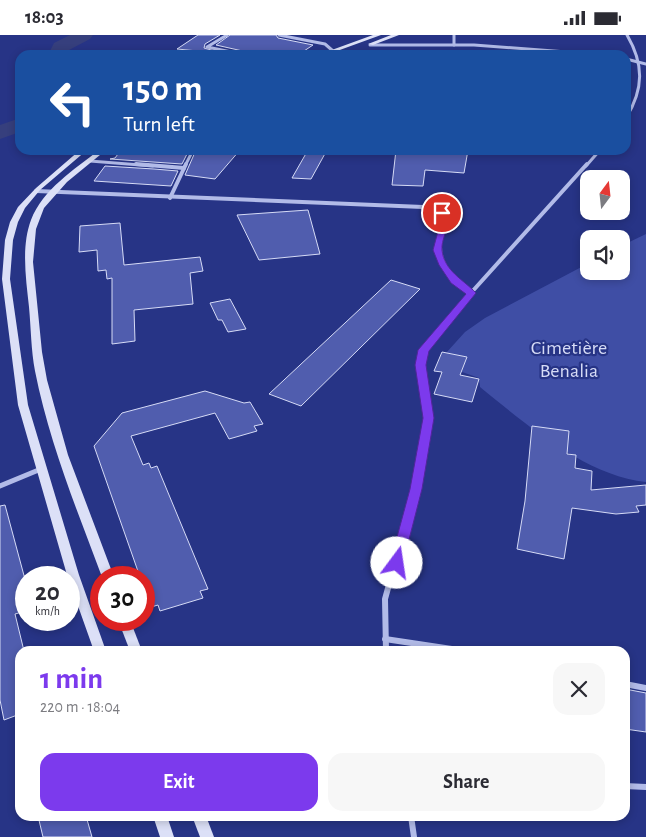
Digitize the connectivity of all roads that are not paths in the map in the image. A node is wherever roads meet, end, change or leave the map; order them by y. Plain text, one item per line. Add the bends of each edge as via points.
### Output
1 (227, 35) edge
2 (279, 35) edge
3 (308, 35) edge
4 (378, 35) edge
5 (396, 35) edge
6 (454, 35) edge
7 (627, 35) edge
8 (302, 39) junction
9 (370, 45) junction
10 (454, 45) junction
11 (222, 50) edge
12 (332, 50) edge
13 (336, 50) edge
14 (356, 50) edge
15 (530, 50) edge
16 (631, 60) edge
17 (641, 63) junction
18 (646, 64) edge
19 (631, 112) edge
20 (78, 155) edge
21 (98, 155) edge
22 (191, 155) edge
23 (595, 155) edge
24 (90, 161) junction
25 (184, 169) junction
26 (36, 191) junction
27 (54, 192) junction
28 (170, 198) junction
29 (471, 293) junction
30 (42, 469) junction
31 (0, 486) edge
32 (104, 566) edge
33 (128, 631) edge
34 (385, 639) junction
35 (98, 646) edge
36 (134, 646) edge
37 (386, 646) edge
38 (432, 646) edge
39 (630, 685) edge
40 (646, 688) edge
41 (630, 786) edge
42 (646, 787) edge
43 (162, 821) edge
44 (201, 821) edge
45 (412, 821) edge
46 (167, 837) edge
47 (207, 837) edge
48 (414, 837) edge

1 - 11 street via 207,47
2 - 8 street
3 - 8 street
4 - 13 street
5 - 9 street
6 - 10 street
7 - 17 street via 640,55
8 - 12 street via 325,44
9 - 10 street
9 - 14 street
10 - 15 street
16 - 17 street
17 - 18 street
17 - 19 street via 640,93
20 - 26 street
21 - 24 street
22 - 25 street
23 - 29 street
24 - 25 street
24 - 27 street
25 - 28 street
26 - 27 street
26 - 30 street via 14,222 6,279 23,405
27 - 28 street
27 - 32 street via 45,200 34,220 30,244 30,282 41,378 66,468
28 - 29 street via 407,205 435,210 442,213 445,220 438,250 443,265 455,281
29 - 34 street via 424,350 420,365 428,418 416,489 385,599
30 - 31 street
30 - 35 street via 73,575
33 - 36 street
34 - 37 street
34 - 38 street
39 - 40 street
41 - 42 street
43 - 46 street
44 - 47 street
45 - 48 street

